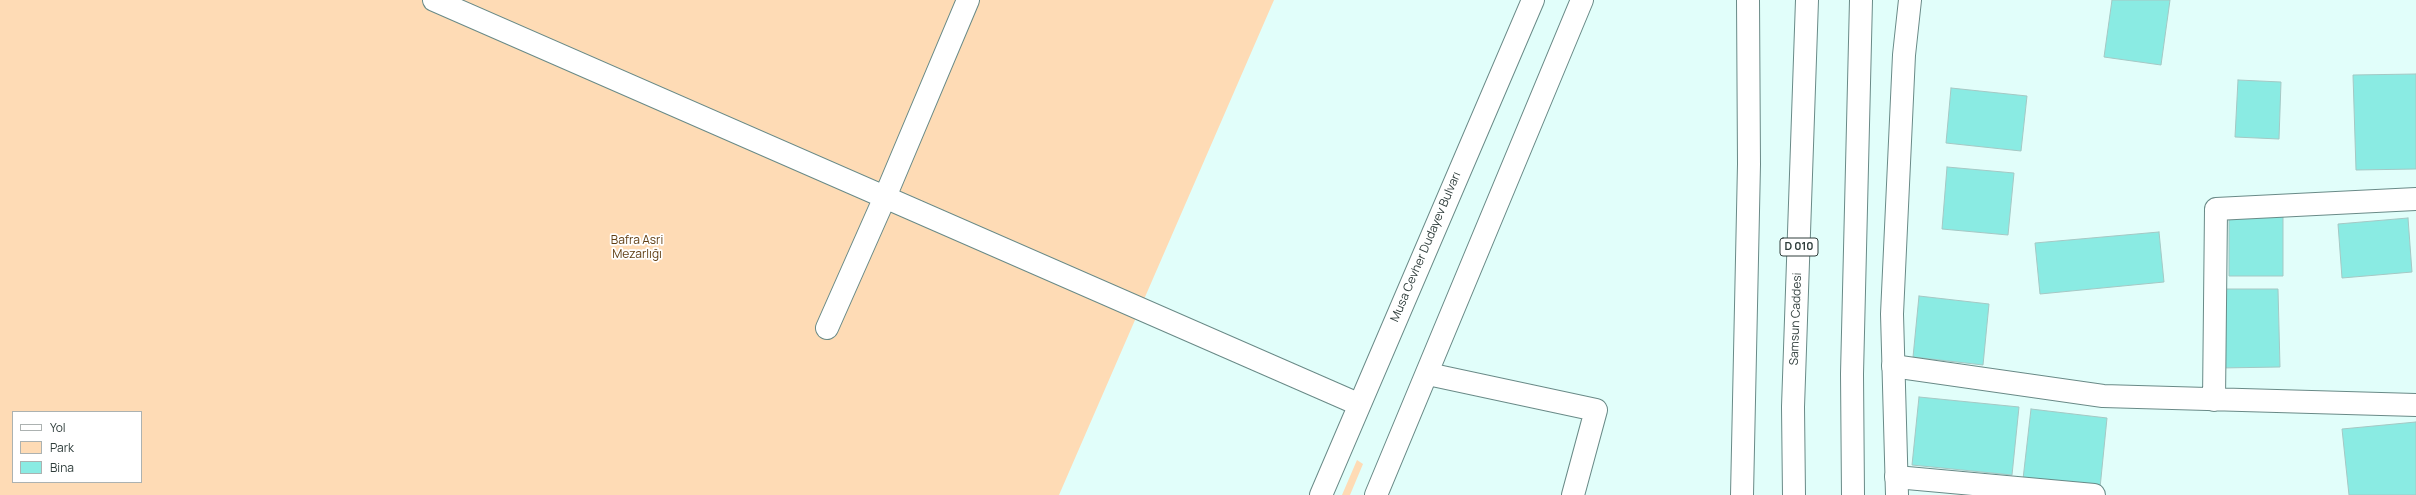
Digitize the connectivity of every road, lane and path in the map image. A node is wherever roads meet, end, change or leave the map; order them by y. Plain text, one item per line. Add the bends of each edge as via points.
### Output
1 (434, 0) edge
2 (968, 0) edge
3 (1533, 0) edge
4 (1582, 0) edge
5 (1748, 0) edge
6 (1807, 0) edge
7 (1861, 0) edge
8 (1910, 0) edge
9 (885, 197) junction
10 (2416, 199) edge
11 (826, 328) dead end
12 (1893, 366) junction
13 (1428, 374) junction
14 (2214, 400) junction
15 (1358, 404) junction
16 (2416, 405) edge
17 (1896, 486) edge
18 (1321, 495) edge
19 (1376, 495) edge
20 (1573, 495) edge
21 (1742, 495) edge
22 (1794, 495) edge
23 (1853, 495) edge
24 (2094, 495) edge

1 - 9 main road
2 - 9 main road
3 - 15 main road, Musa Cevher Dudayev Bulvarı
4 - 13 main road
5 - 21 main road via 1750,164
6 - 22 main road, Samsun Caddesi / D 010 via 1793,407
7 - 23 main road via 1852,374
8 - 12 main road via 1904,55 1892,314
9 - 11 main road
9 - 15 main road
10 - 14 main road via 2216,209
12 - 14 main road via 2103,396
12 - 17 main road
13 - 19 main road
13 - 20 main road via 1596,410
14 - 16 main road
15 - 18 main road, Musa Cevher Dudayev Bulvarı
17 - 24 main road

